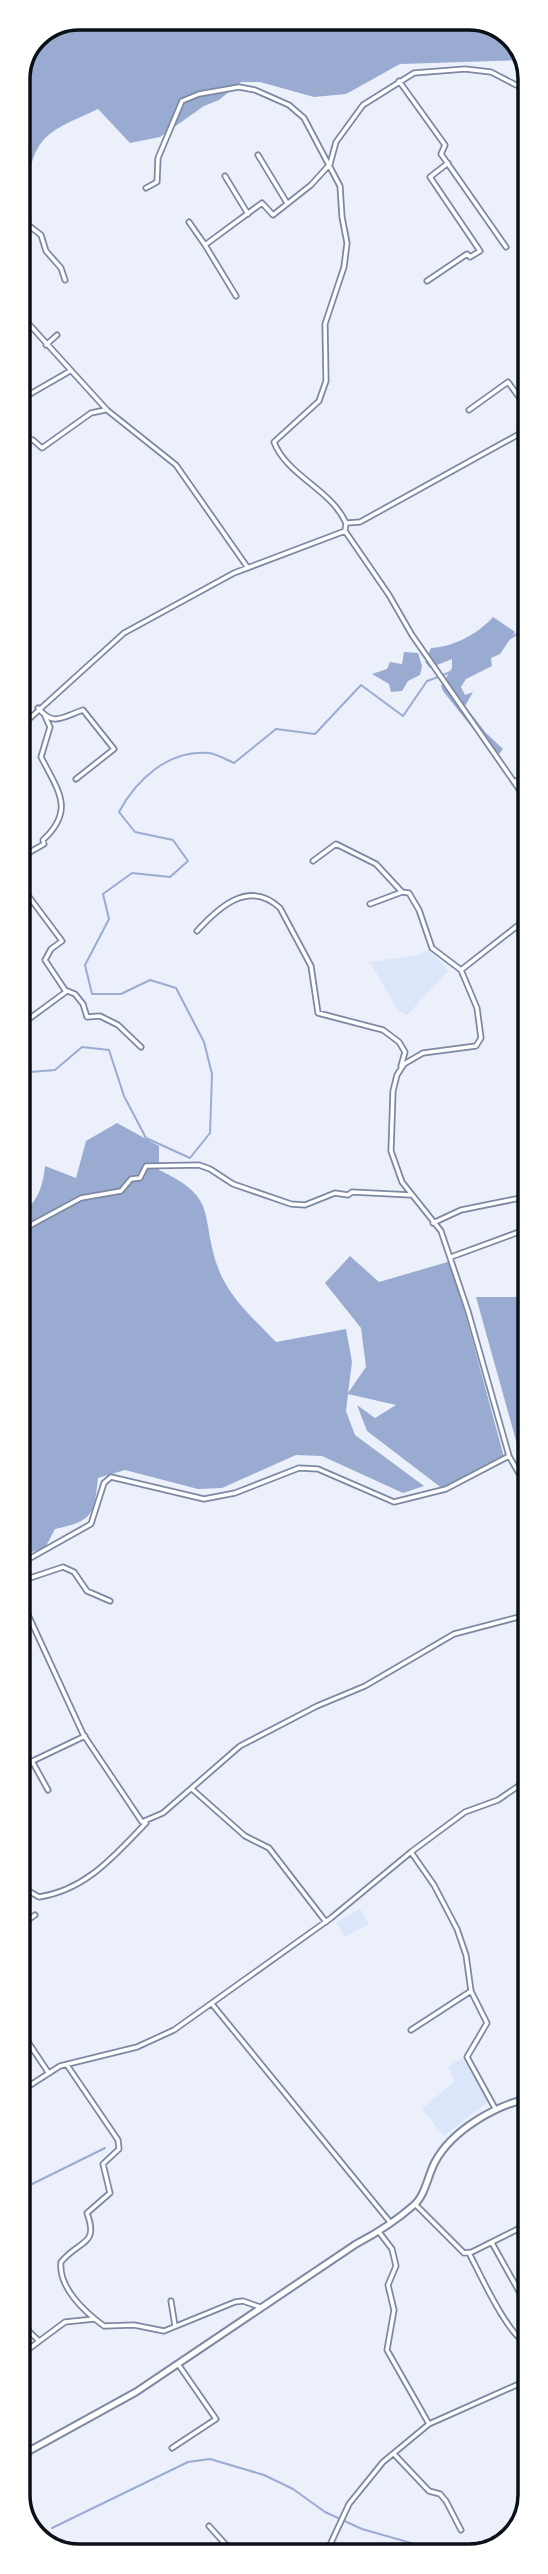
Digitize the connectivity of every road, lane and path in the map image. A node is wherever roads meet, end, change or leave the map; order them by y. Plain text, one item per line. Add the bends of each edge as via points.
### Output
1 (399, 81) junction
2 (518, 85) edge
3 (258, 155) dead end
4 (448, 163) junction
5 (330, 164) junction
6 (225, 176) dead end
7 (146, 188) dead end
8 (287, 203) junction
9 (248, 214) junction
10 (190, 222) dead end
11 (30, 229) edge
12 (205, 245) junction
13 (506, 247) dead end
14 (65, 280) dead end
15 (427, 281) dead end
16 (236, 296) dead end
17 (30, 326) edge
18 (57, 335) dead end
19 (46, 345) junction
20 (69, 371) junction
21 (30, 394) edge
22 (518, 396) edge
23 (107, 410) junction
24 (469, 410) dead end
25 (518, 435) edge
26 (30, 440) edge
27 (346, 523) junction
28 (345, 531) junction
29 (247, 568) junction
30 (38, 708) junction
31 (30, 716) edge
32 (45, 716) junction
33 (76, 779) dead end
34 (518, 780) edge
35 (514, 782) junction
36 (518, 788) edge
37 (30, 853) edge
38 (313, 861) dead end
39 (402, 892) junction
40 (30, 898) edge
41 (370, 904) dead end
42 (518, 925) edge
43 (197, 931) dead end
44 (461, 970) junction
45 (68, 990) junction
46 (30, 1018) edge
47 (141, 1047) dead end
48 (401, 1069) junction
49 (411, 1195) junction
50 (518, 1198) edge
51 (433, 1223) junction
52 (30, 1226) edge
53 (518, 1232) edge
54 (450, 1257) junction
55 (509, 1456) junction
56 (518, 1472) edge
57 (30, 1558) edge
58 (30, 1578) edge
59 (110, 1601) dead end
60 (518, 1617) edge
61 (30, 1619) edge
62 (85, 1736) junction
63 (32, 1761) joint
64 (518, 1787) edge
65 (192, 1789) junction
66 (48, 1790) dead end
67 (148, 1822) junction
68 (411, 1852) junction
69 (30, 1892) edge
70 (35, 1915) dead end
71 (30, 1919) edge
72 (326, 1922) junction
73 (471, 1991) junction
74 (212, 2004) junction
75 (411, 2030) dead end
76 (30, 2045) edge
77 (67, 2065) junction
78 (48, 2072) junction
79 (30, 2085) edge
80 (518, 2100) edge
81 (496, 2110) junction
82 (416, 2205) junction
83 (391, 2223) junction
84 (518, 2229) edge
85 (379, 2232) junction
86 (491, 2242) junction
87 (469, 2253) junction
88 (518, 2290) edge
89 (172, 2301) dead end
90 (260, 2307) junction
91 (94, 2319) junction
92 (175, 2327) junction
93 (30, 2332) edge
94 (518, 2338) edge
95 (38, 2340) junction
96 (30, 2347) edge
97 (178, 2364) junction
98 (518, 2384) edge
99 (429, 2424) junction
100 (172, 2448) dead end
101 (30, 2451) edge
102 (394, 2454) junction
103 (209, 2526) dead end
104 (461, 2530) dead end
105 (225, 2544) edge
106 (330, 2544) edge

1 - 2 street via 414,73 465,69 491,72
1 - 4 street via 445,145 441,154
1 - 5 street via 363,105 336,142
3 - 8 street
4 - 13 street
4 - 15 street via 430,177 480,251 470,257 467,254
5 - 7 street via 289,105 239,87 182,101 158,158 157,183
5 - 8 street
5 - 27 street via 340,186 347,243 344,267 324,324 326,381 319,401 274,442 333,503
6 - 9 street
8 - 9 street via 273,215 262,203
9 - 12 street
10 - 12 street
11 - 14 street via 41,236
12 - 16 street
17 - 19 street
18 - 19 street
19 - 20 street
20 - 21 street
20 - 23 street
22 - 24 street via 508,382
23 - 26 street via 90,412 42,448
23 - 29 street via 176,465
25 - 27 street via 360,522
27 - 28 street
28 - 29 street
28 - 35 street
29 - 30 street via 124,633
30 - 31 street
30 - 32 street
32 - 33 street via 60,721 83,710 114,750
32 - 37 street via 50,727 41,757 62,802 61,821 41,848
34 - 35 street
35 - 36 street
38 - 39 street via 336,844 376,864
39 - 41 street
39 - 44 street via 415,900 432,948
40 - 45 street via 62,941 51,948 45,960
42 - 44 street
43 - 48 street via 240,896 272,901 311,967 318,1013 391,1035 404,1052
44 - 48 street via 477,1008 481,1038 477,1046 423,1053
45 - 46 street
45 - 47 street via 83,1004 87,1017 100,1016 118,1025
48 - 49 street via 393,1091 391,1151
49 - 51 street
49 - 52 street via 335,1193 305,1205 291,1204 233,1184 199,1166 146,1166 141,1178 131,1179 121,1191 81,1198
50 - 51 street via 461,1210
51 - 54 street via 441,1231
53 - 54 street
54 - 55 street
55 - 56 street
55 - 57 street via 446,1489 394,1502 318,1469 299,1468 235,1493 204,1499 111,1477 104,1483 91,1524
58 - 59 street via 63,1567 74,1573 87,1591
60 - 65 street via 468,1628 441,1640 365,1686 240,1746
61 - 62 street
62 - 63 street
62 - 67 street via 138,1819
63 - 66 street
64 - 68 street via 468,1810
65 - 67 street
65 - 72 street via 245,1836 270,1848
67 - 69 street via 110,1862 73,1888 39,1898
68 - 72 street
68 - 73 street via 461,1937
70 - 71 street
72 - 74 street
73 - 75 street
73 - 81 street via 487,2023 467,2057
74 - 77 street via 159,2039
74 - 83 street
76 - 78 street
77 - 78 street
77 - 91 street via 118,2140 119,2149 103,2164 110,2193 87,2213 93,2232 60,2266 67,2287
78 - 79 street
80 - 81 street
81 - 82 street via 451,2140 433,2165
82 - 83 street
82 - 87 street via 456,2248
83 - 85 street
84 - 86 street
85 - 90 street
85 - 99 street via 392,2249 396,2266 388,2285 394,2310 387,2350
86 - 87 street
86 - 88 street
87 - 94 street
89 - 92 street
90 - 92 street via 235,2302
90 - 97 street
91 - 92 street via 111,2327 134,2325 160,2331
91 - 95 street via 65,2322
93 - 95 street
95 - 96 street
97 - 100 street via 216,2419
97 - 101 street
98 - 99 street
99 - 102 street
102 - 104 street via 429,2491 440,2494
102 - 106 street via 349,2504
103 - 105 street

